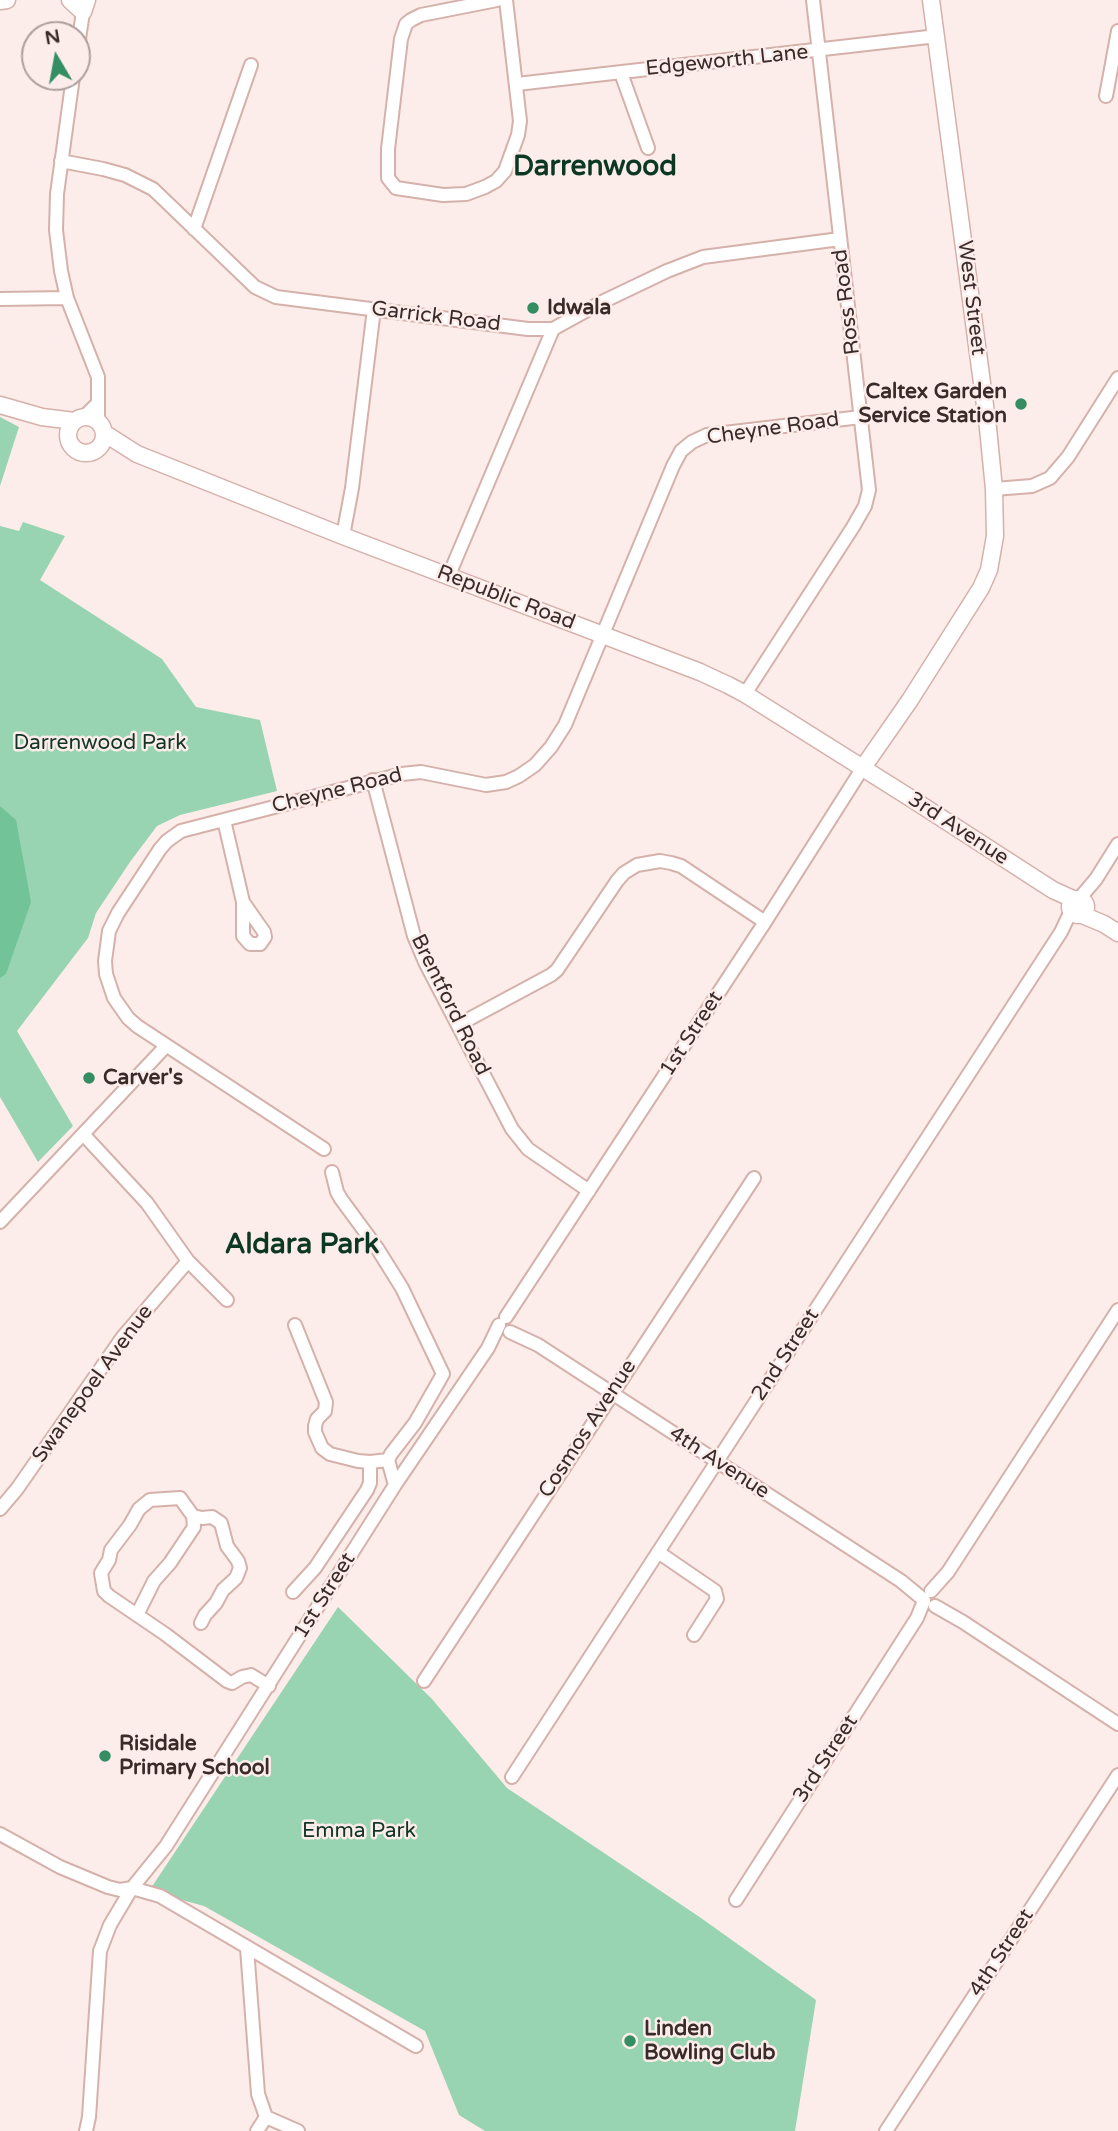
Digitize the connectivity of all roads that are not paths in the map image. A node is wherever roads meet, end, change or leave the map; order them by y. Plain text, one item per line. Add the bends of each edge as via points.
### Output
1 (7, 0) edge
2 (70, 0) edge
3 (497, 0) edge
4 (506, 0) edge
5 (813, 0) edge
6 (931, 0) edge
7 (0, 1) edge
8 (84, 4) edge
9 (1118, 31) edge
10 (937, 36) junction
11 (819, 51) junction
12 (251, 65) dead end
13 (621, 72) junction
14 (517, 84) junction
15 (71, 91) edge
16 (1106, 96) dead end
17 (648, 148) dead end
18 (61, 161) junction
19 (194, 229) junction
20 (840, 239) junction
21 (66, 298) junction
22 (0, 299) edge
23 (374, 309) junction
24 (553, 329) junction
25 (1118, 378) edge
26 (0, 405) edge
27 (42, 417) junction
28 (861, 417) junction
29 (90, 423) junction
30 (68, 438) junction
31 (97, 450) junction
32 (137, 454) junction
33 (994, 489) junction
34 (343, 536) junction
35 (449, 575) junction
36 (602, 636) junction
37 (745, 694) junction
38 (862, 769) junction
39 (373, 780) junction
40 (224, 820) junction
41 (1118, 844) edge
42 (243, 902) dead end
43 (1078, 907) junction
44 (765, 922) junction
45 (1111, 928) edge
46 (458, 1025) junction
47 (166, 1046) junction
48 (83, 1134) junction
49 (324, 1149) dead end
50 (332, 1172) dead end
51 (754, 1178) dead end
52 (589, 1191) junction
53 (0, 1222) edge
54 (188, 1261) junction
55 (227, 1300) dead end
56 (1118, 1310) edge
57 (295, 1325) dead end
58 (509, 1326) junction
59 (611, 1393) junction
60 (388, 1460) junction
61 (370, 1462) junction
62 (717, 1462) junction
63 (395, 1485) junction
64 (0, 1509) edge
65 (193, 1516) junction
66 (658, 1552) junction
67 (293, 1592) dead end
68 (931, 1599) junction
69 (137, 1615) junction
70 (201, 1623) dead end
71 (694, 1634) dead end
72 (424, 1681) dead end
73 (269, 1686) junction
74 (1118, 1724) edge
75 (1118, 1775) edge
76 (512, 1777) dead end
77 (0, 1834) edge
78 (129, 1894) junction
79 (736, 1900) dead end
80 (247, 1948) junction
81 (416, 2046) dead end
82 (266, 2117) junction
83 (86, 2131) edge
84 (257, 2131) edge
85 (298, 2131) edge
86 (886, 2131) edge

1 - 7 main road
2 - 8 main road
3 - 14 street via 421,15 406,24 388,149 392,185 399,190 455,195 501,177 520,127
4 - 14 street
5 - 11 street, Ross Road
6 - 10 main road, West Street
9 - 16 street
10 - 11 street, Edgeworth Lane
10 - 33 main road, West Street
11 - 13 street, Edgeworth Lane
11 - 20 street, Ross Road
12 - 19 street
13 - 14 street, Edgeworth Lane
13 - 17 street
15 - 18 street
18 - 19 street, Garrick Road via 141,182
18 - 21 street via 56,230
19 - 23 street, Garrick Road via 265,293
20 - 24 street, Garrick Road via 703,257
20 - 28 street, Ross Road
21 - 22 street
21 - 29 street via 98,377 98,403
23 - 24 street, Garrick Road via 527,330
23 - 34 street
24 - 35 street
25 - 33 street via 1050,478 1032,486
26 - 27 main road, Republic Road
27 - 29 main road, Republic Road
27 - 30 main road, Republic Road
28 - 36 street, Cheyne Road via 708,435 686,446 673,466
28 - 37 street, Ross Road via 869,476 865,506
29 - 30 main road via 70,427
29 - 31 main road via 103,444
29 - 32 main road, Republic Road
30 - 31 main road via 78,452
31 - 32 main road, Republic Road
32 - 34 main road, Republic Road
33 - 38 main road, West Street via 995,536 984,582
34 - 35 main road, Republic Road
35 - 36 main road, Republic Road
36 - 37 main road, Republic Road
36 - 39 street, Cheyne Road via 565,725 535,765 519,776 486,785 414,772
37 - 38 main road, Republic Road
38 - 43 main road, 3rd Avenue
38 - 44 street, 1st Street
39 - 40 street, Cheyne Road
39 - 46 street, Brentford Road via 414,936
40 - 42 street
40 - 47 street, Cheyne Road via 181,831 167,841 108,931 105,961 114,998 128,1017
41 - 43 street, 2nd Street
43 - 45 main road, 3rd Avenue
43 - 62 street, 2nd Street
44 - 46 street via 681,866 660,862 637,866 617,881 551,975
44 - 52 street, 1st Street
46 - 52 street, Brentford Road via 523,1145
47 - 48 street
47 - 49 street, Cheyne Road
48 - 53 street
48 - 54 street via 142,1197
50 - 60 street via 337,1192 402,1288 443,1374
51 - 59 street, Cosmos Avenue
52 - 58 street, 1st Street via 520,1297
54 - 55 street
54 - 64 street, Swanepoel Avenue via 122,1338
56 - 68 street, 3rd Street
57 - 61 street via 326,1402 315,1426 319,1444 330,1454
58 - 59 street, 4th Avenue
58 - 63 street, 1st Street via 488,1348
59 - 62 street, 4th Avenue
59 - 72 street, Cosmos Avenue
60 - 61 street
60 - 63 street
61 - 67 street via 367,1490
62 - 66 street, 2nd Street
62 - 68 street, 4th Avenue
63 - 73 street, 1st Street
65 - 69 street via 192,1532 154,1581
65 - 69 street via 180,1497 150,1500 112,1546 102,1573 103,1586
65 - 70 street via 212,1517 221,1523 240,1570
66 - 71 street via 715,1591 717,1599
66 - 76 street, 2nd Street
68 - 74 street, 4th Avenue
68 - 79 street, 3rd Street
69 - 73 street via 227,1681 251,1675
73 - 78 street, 1st Street via 166,1846
75 - 86 street, 4th Street
77 - 78 street via 60,1867
78 - 80 street via 169,1903
78 - 83 street, 1st Street via 100,1951
80 - 81 street
80 - 82 street via 258,2094
82 - 84 street
82 - 85 street

